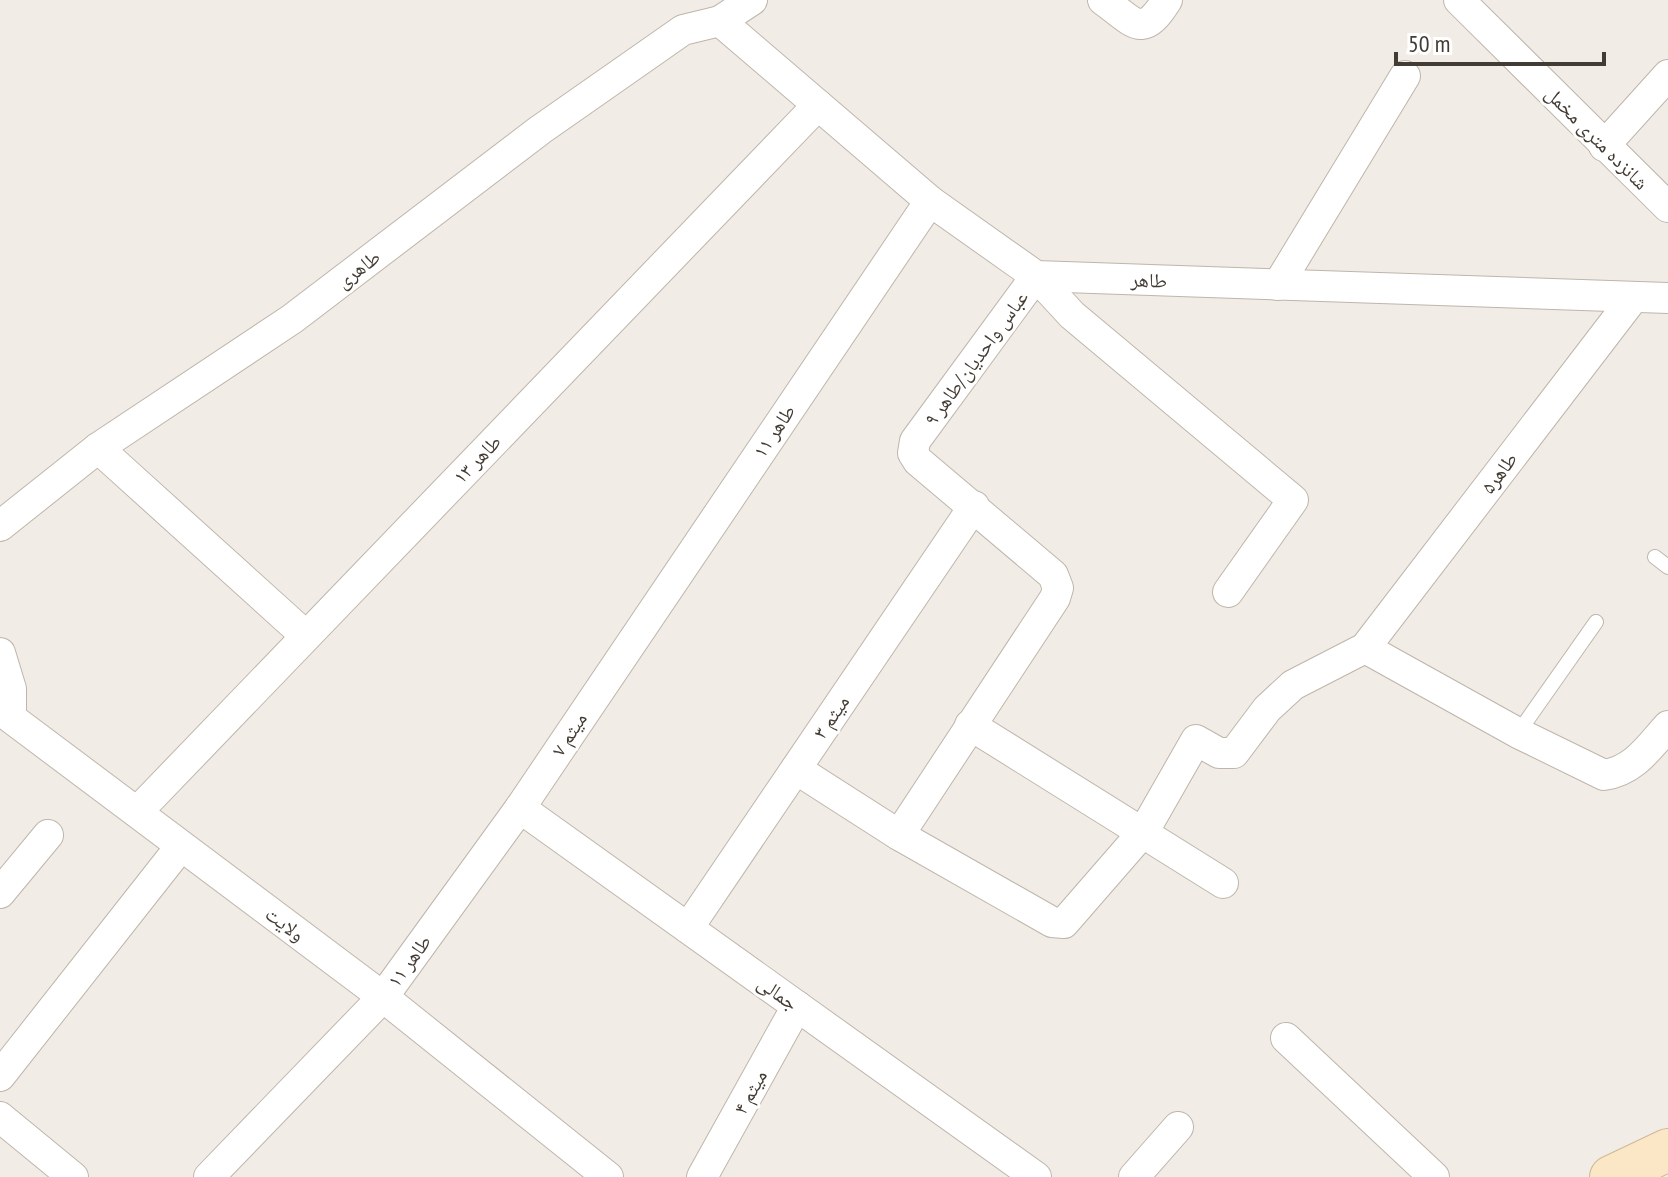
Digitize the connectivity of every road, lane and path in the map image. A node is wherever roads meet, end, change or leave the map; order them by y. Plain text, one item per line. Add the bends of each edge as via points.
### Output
1 (752, 0) edge
2 (1103, 0) edge
3 (1167, 0) edge
4 (1459, 0) edge
5 (720, 21) junction
6 (1668, 75) edge
7 (1405, 76) dead end
8 (818, 105) junction
9 (1604, 146) junction
10 (930, 201) junction
11 (1668, 207) edge
12 (1036, 276) junction
13 (1278, 285) junction
14 (1633, 298) junction
15 (1668, 298) edge
16 (98, 448) junction
17 (974, 506) junction
18 (0, 526) edge
19 (1655, 557) dead end
20 (1668, 567) edge
21 (1228, 592) dead end
22 (1596, 622) dead end
23 (306, 636) junction
24 (1365, 648) junction
25 (0, 653) edge
26 (618, 661) joint
27 (970, 725) junction
28 (1668, 726) edge
29 (1518, 733) junction
30 (796, 769) junction
31 (520, 808) junction
32 (137, 812) junction
33 (1144, 831) junction
34 (48, 835) dead end
35 (899, 835) junction
36 (181, 846) junction
37 (1223, 883) dead end
38 (0, 893) edge
39 (688, 928) junction
40 (383, 997) junction
41 (797, 1006) junction
42 (1286, 1038) dead end
43 (0, 1076) edge
44 (0, 1117) edge
45 (1178, 1127) dead end
46 (1668, 1150) edge
47 (1668, 1167) edge
48 (73, 1177) edge
49 (209, 1177) edge
50 (608, 1177) edge
51 (702, 1177) edge
52 (1036, 1177) edge
53 (1134, 1177) edge
54 (1434, 1177) edge
55 (1611, 1177) edge
56 (1656, 1177) edge

1 - 5 street, طاهری
2 - 3 street via 1145,25 1154,21
4 - 9 street, شانزده متری مخمل
5 - 8 street
5 - 16 street, طاهری via 683,30 540,130 292,319
6 - 9 street
7 - 13 street
8 - 10 street
8 - 23 street, طاهر ۱۳
9 - 11 street, شانزده متری مخمل
10 - 12 street
10 - 26 street, طاهر ۱۱
12 - 13 street, طاهر
12 - 17 street, عباس واحدیان/طاهر ۹ via 915,441 918,461
12 - 21 street via 1072,315 1293,500
13 - 14 street, طاهر
14 - 15 street, طاهر
14 - 24 street, طاهر۵
16 - 18 street, طاهری
16 - 23 street
17 - 27 street, عباس واحدیان/طاهر ۹ via 1053,575 1058,588
17 - 30 street, میثم ۳
19 - 20 lane
22 - 29 lane
23 - 32 street, طاهر ۱۳
24 - 29 street
24 - 33 street via 1293,685 1234,753 1219,753 1196,740
25 - 32 street, ولایت via 11,689 11,718
26 - 31 street, میثم ۷
27 - 33 street
27 - 35 street
28 - 29 street via 1633,764 1604,775
30 - 35 street
30 - 39 street, میثم ۳
31 - 39 street, جمالی
31 - 40 street, طاهر ۱۱
32 - 36 street, ولایت
33 - 35 street via 1064,923 1052,922
33 - 37 street
34 - 38 street
36 - 40 street, ولایت
36 - 43 street
39 - 41 street, جمالی
40 - 49 street, طاهر ۱۱
40 - 50 street, ولایت
41 - 51 street, میثم ۴
41 - 52 street, جمالی
42 - 54 street
44 - 48 street
45 - 53 street
46 - 55 street
47 - 56 street

